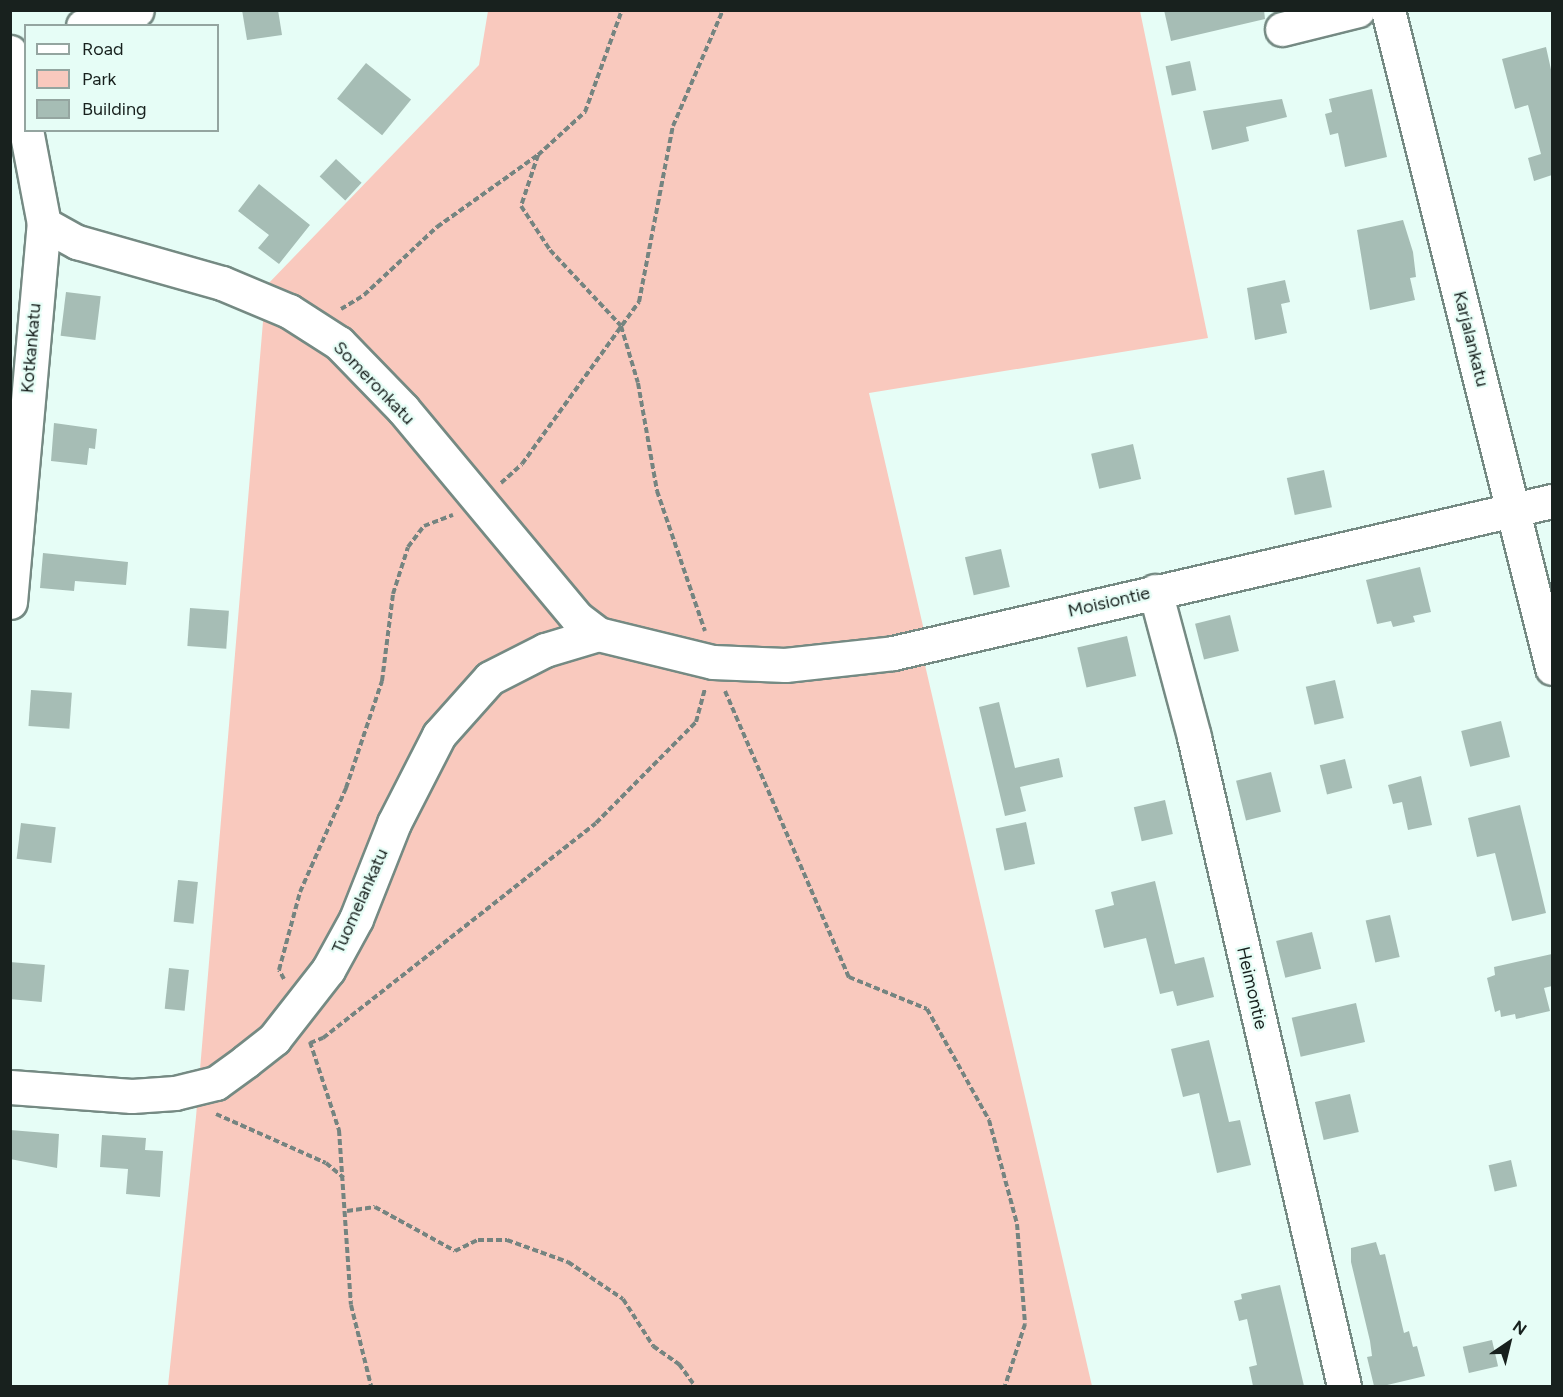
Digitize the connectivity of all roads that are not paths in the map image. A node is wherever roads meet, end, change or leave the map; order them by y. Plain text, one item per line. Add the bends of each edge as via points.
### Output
1 (136, 10) edge
2 (1358, 10) edge
3 (1388, 10) edge
4 (90, 24) edge
5 (1282, 29) dead end
6 (11, 54) edge
7 (24, 120) edge
8 (26, 132) edge
9 (44, 224) junction
10 (1552, 501) edge
11 (1515, 511) junction
12 (1155, 591) junction
13 (10, 602) edge
14 (598, 634) junction
15 (1552, 668) edge
16 (10, 1087) edge
17 (1344, 1386) edge

1 - 4 street
2 - 5 street
3 - 11 street, Karjalankatu
6 - 7 street, Kotkankatu
8 - 9 street, Kotkankatu
9 - 13 street, Kotkankatu
9 - 14 street, Someronkatu via 78,242 222,283 289,311 339,343 403,409 577,618
10 - 11 street, Moisiontie
11 - 12 street, Moisiontie
11 - 15 street, Karjalankatu
12 - 14 street, Moisiontie via 893,653 785,665 662,651
12 - 17 street, Heimontie via 1194,737
14 - 16 street, Tuomelankatu via 545,650 490,678 464,703 439,735 394,823 356,919 298,1010 274,1039 216,1083 175,1093 132,1096

